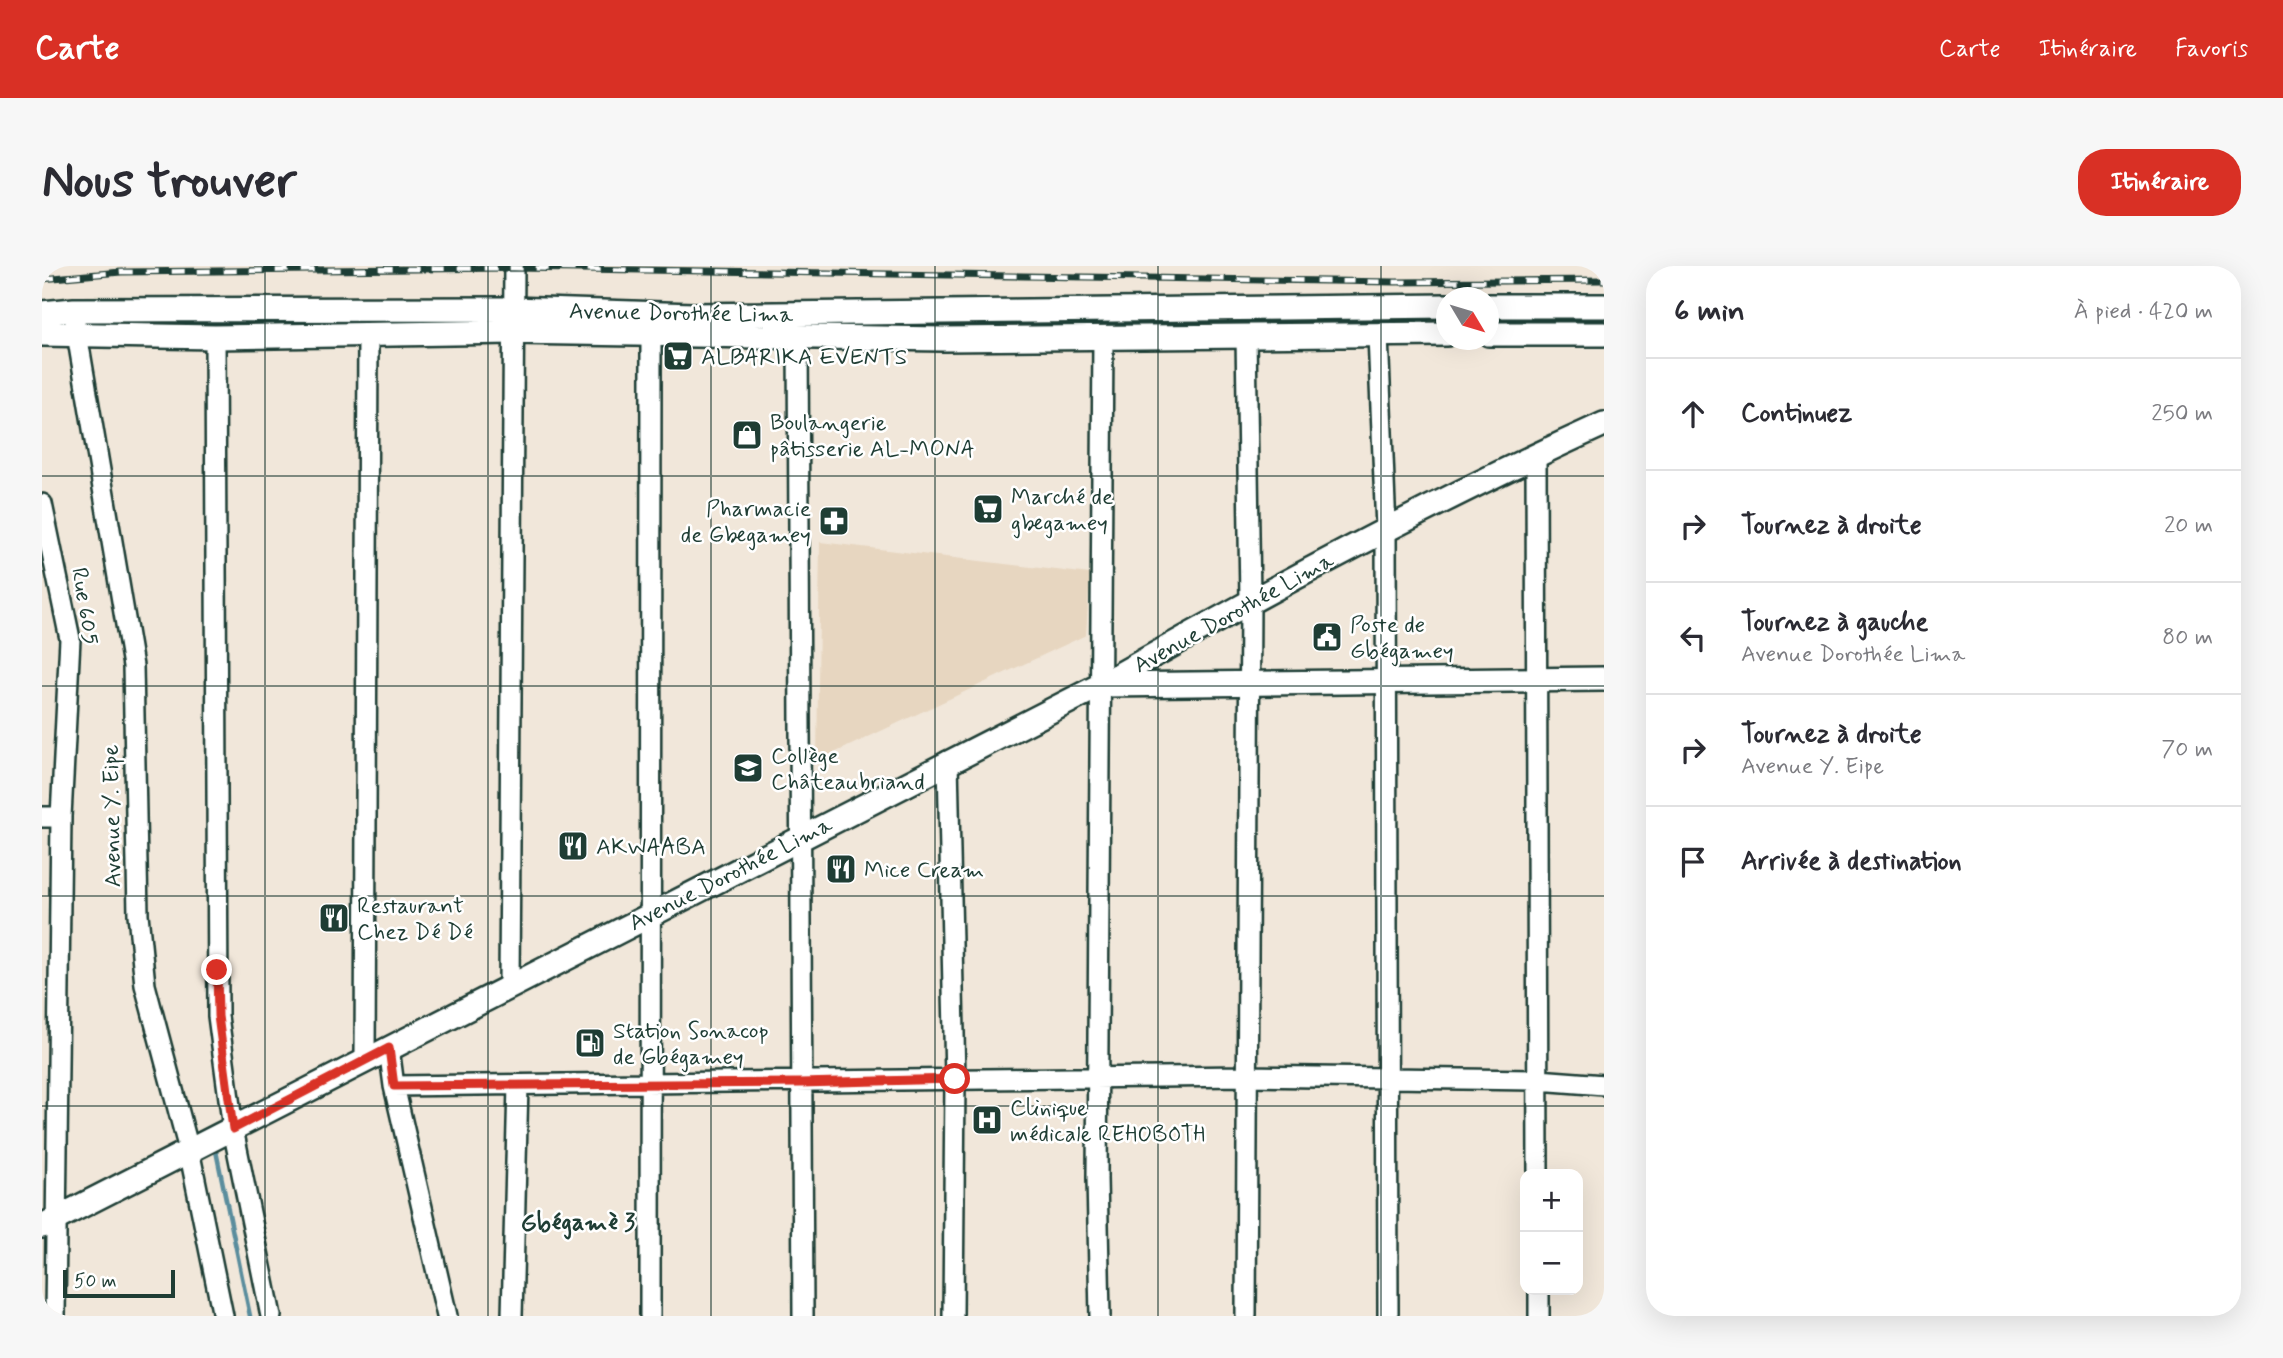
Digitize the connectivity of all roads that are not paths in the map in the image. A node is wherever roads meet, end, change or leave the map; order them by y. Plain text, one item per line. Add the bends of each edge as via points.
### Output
1 (514, 267) edge
2 (1436, 306) edge
3 (1499, 306) edge
4 (1604, 306) edge
5 (512, 309) junction
6 (74, 310) junction
7 (42, 313) edge
8 (512, 332) junction
9 (42, 334) edge
10 (368, 334) junction
11 (1436, 334) edge
12 (1499, 334) edge
13 (1604, 334) edge
14 (75, 335) junction
15 (1378, 335) junction
16 (651, 336) junction
17 (1246, 336) junction
18 (215, 337) junction
19 (798, 338) junction
20 (1103, 338) junction
21 (1604, 424) edge
22 (1536, 455) junction
23 (42, 504) edge
24 (1386, 529) junction
25 (1250, 600) junction
26 (1604, 679) edge
27 (1537, 680) junction
28 (1247, 682) junction
29 (1386, 682) junction
30 (1101, 685) junction
31 (948, 761) junction
32 (51, 817) edge
33 (803, 836) junction
34 (650, 914) junction
35 (509, 986) junction
36 (389, 1048) junction
37 (365, 1060) junction
38 (1097, 1076) junction
39 (1246, 1076) junction
40 (955, 1079) junction
41 (1387, 1079) junction
42 (1538, 1080) junction
43 (800, 1083) junction
44 (650, 1084) junction
45 (518, 1085) junction
46 (1604, 1085) edge
47 (394, 1086) junction
48 (233, 1129) junction
49 (189, 1150) junction
50 (1538, 1169) edge
51 (48, 1223) edge
52 (1539, 1295) edge
53 (55, 1316) edge
54 (223, 1316) edge
55 (271, 1316) edge
56 (447, 1316) edge
57 (512, 1316) edge
58 (650, 1316) edge
59 (803, 1316) edge
60 (953, 1316) edge
61 (1100, 1316) edge
62 (1246, 1316) edge
63 (1388, 1316) edge
64 (1539, 1316) edge

1 - 5 street
2 - 5 main road, Avenue Dorothée Lima via 692,315
3 - 4 main road
5 - 6 main road, Avenue Dorothée Lima
5 - 8 street
6 - 7 main road, Avenue Dorothée Lima
6 - 14 street, Avenue Y. Eipe
8 - 10 main road, Avenue Dorothée Lima
8 - 16 main road, Avenue Dorothée Lima
8 - 35 street
9 - 14 main road, Avenue Dorothée Lima
10 - 18 main road, Avenue Dorothée Lima
10 - 37 street
11 - 15 main road, Avenue Dorothée Lima
12 - 13 main road
14 - 18 main road, Avenue Dorothée Lima
14 - 49 street, Avenue Y. Eipe via 133,666 142,961
15 - 17 main road, Avenue Dorothée Lima
15 - 24 street
16 - 19 main road, Avenue Dorothée Lima
16 - 34 street
17 - 20 main road, Avenue Dorothée Lima
17 - 25 street
18 - 48 street via 218,1016
19 - 20 main road, Avenue Dorothée Lima
19 - 33 street
20 - 30 street
21 - 22 main road, Avenue Dorothée Lima
22 - 24 main road, Avenue Dorothée Lima
22 - 27 street
23 - 32 street, Rue 605 via 70,639
24 - 25 main road, Avenue Dorothée Lima
24 - 29 street
25 - 28 street
25 - 30 main road, Avenue Dorothée Lima
26 - 27 main road
27 - 29 main road
27 - 42 street
28 - 29 main road
28 - 30 main road
28 - 39 street
29 - 41 street
30 - 31 main road, Avenue Dorothée Lima
30 - 38 street
31 - 33 main road, Avenue Dorothée Lima
31 - 40 street
32 - 51 street, Rue 605
33 - 34 main road, Avenue Dorothée Lima
33 - 43 street
34 - 35 main road, Avenue Dorothée Lima
34 - 44 street
35 - 36 main road, Avenue Dorothée Lima
36 - 37 main road, Avenue Dorothée Lima
36 - 47 street
37 - 48 main road, Avenue Dorothée Lima
38 - 39 street
38 - 40 street
38 - 61 street
39 - 41 street
39 - 62 street
40 - 43 street
40 - 60 street
41 - 42 street
41 - 63 street
42 - 46 street
42 - 50 street
43 - 44 street
43 - 59 street
44 - 45 street
44 - 58 street
45 - 47 street
45 - 57 street
47 - 56 street
48 - 49 main road, Avenue Dorothée Lima
48 - 55 street
49 - 51 main road, Avenue Dorothée Lima
49 - 54 street, Avenue Y. Eipe
51 - 53 street, Rue 605
52 - 64 street

